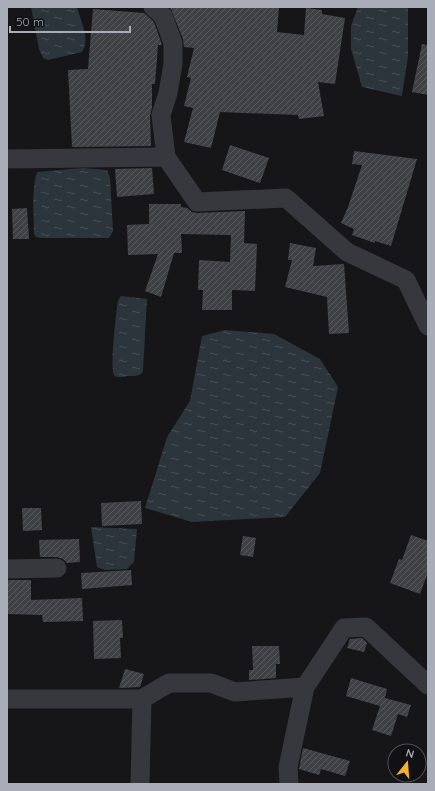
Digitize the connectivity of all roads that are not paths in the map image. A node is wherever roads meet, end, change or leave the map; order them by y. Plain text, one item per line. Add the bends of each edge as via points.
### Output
1 (153, 7) edge
2 (166, 157) junction
3 (7, 158) edge
4 (428, 326) edge
5 (58, 568) dead end
6 (7, 569) edge
7 (428, 685) edge
8 (305, 687) junction
9 (142, 698) junction
10 (7, 699) edge
11 (140, 784) edge
12 (289, 784) edge

1 - 2 street via 163,16 173,43 173,64 161,115
2 - 3 street
2 - 4 street via 197,202 286,198 347,252 406,280
5 - 6 street
7 - 8 street via 366,627 344,628
8 - 9 street via 235,692 211,683 169,684
8 - 12 street via 288,767
9 - 10 street
9 - 11 street

